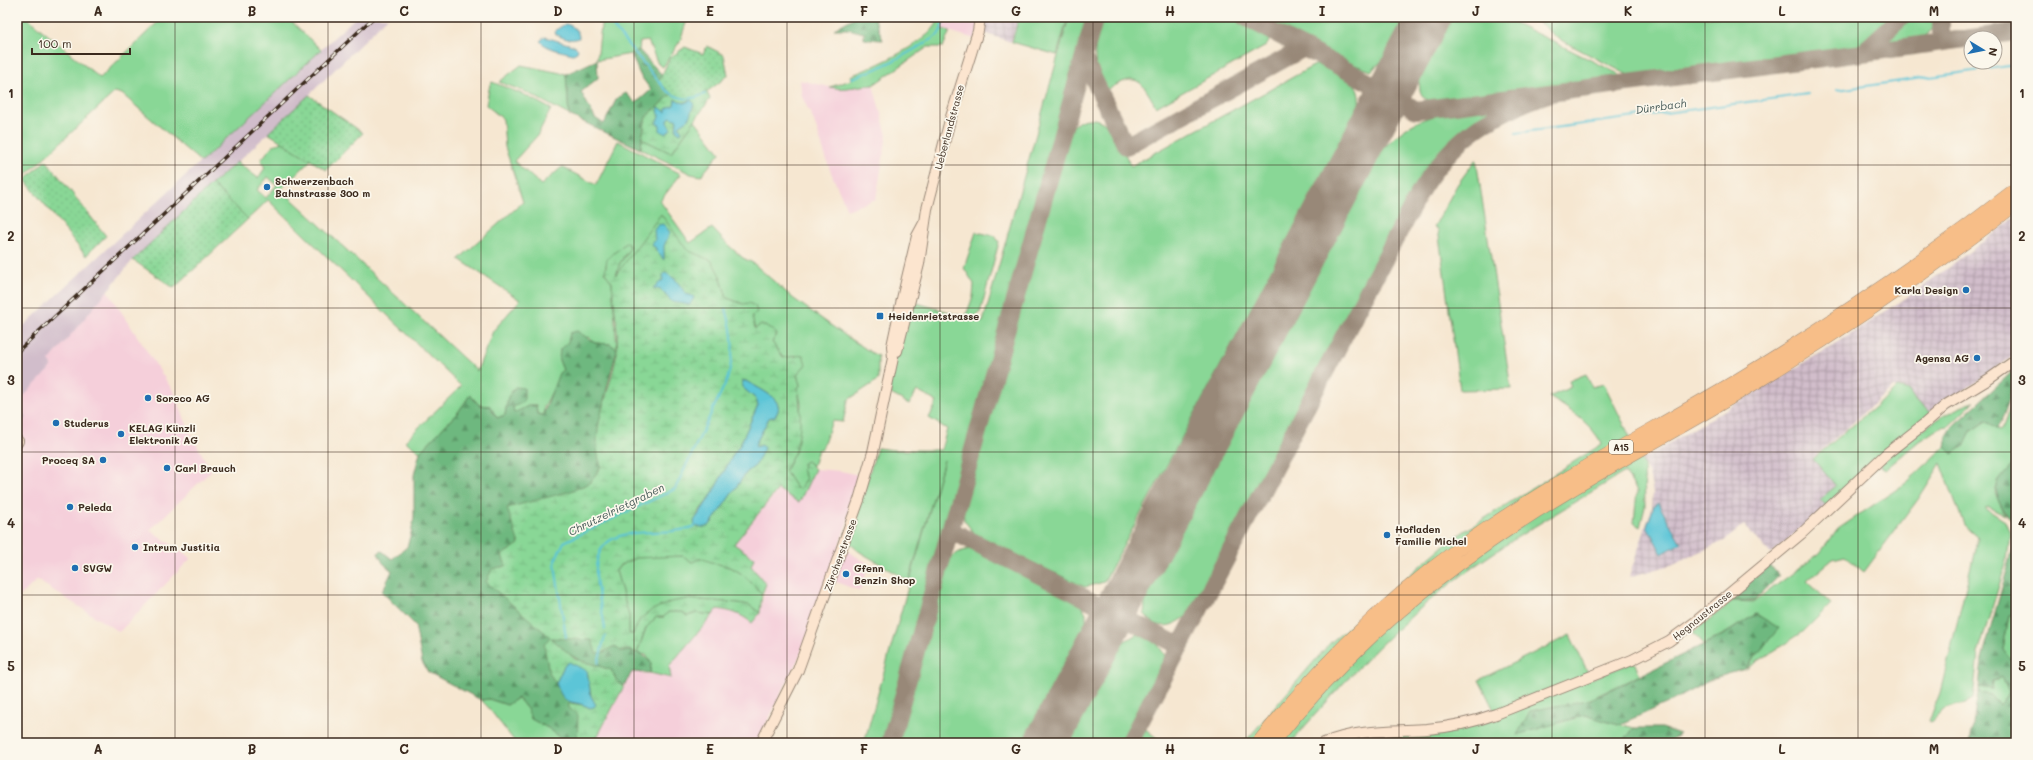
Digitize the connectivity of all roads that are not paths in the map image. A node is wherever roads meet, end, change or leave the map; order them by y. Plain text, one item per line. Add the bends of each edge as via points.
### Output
1 (980, 17) edge
2 (985, 17) edge
3 (978, 32) junction
4 (2016, 189) edge
5 (2016, 204) edge
6 (893, 358) joint
7 (2016, 360) edge
8 (761, 743) edge
9 (1258, 743) edge
10 (1273, 743) edge
11 (1324, 743) edge

1 - 3 street, Ueberlandstrasse
2 - 3 street, Ueberlandstrasse
3 - 6 street, Ueberlandstrasse via 950,120 924,223 917,236 892,346
4 - 9 highway, A15 via 1915,264 1816,331 1555,486 1460,548 1408,588 1358,632 1300,692
5 - 10 highway, A15 via 1918,277 1816,345 1724,402 1550,503 1466,558 1407,604 1369,638 1320,688
6 - 8 street, Zürcherstrasse via 873,452 859,500 798,670
7 - 11 street, Hegnaustrasse via 1946,405 1886,454 1801,534 1695,622 1655,649 1473,722 1434,728 1358,733

